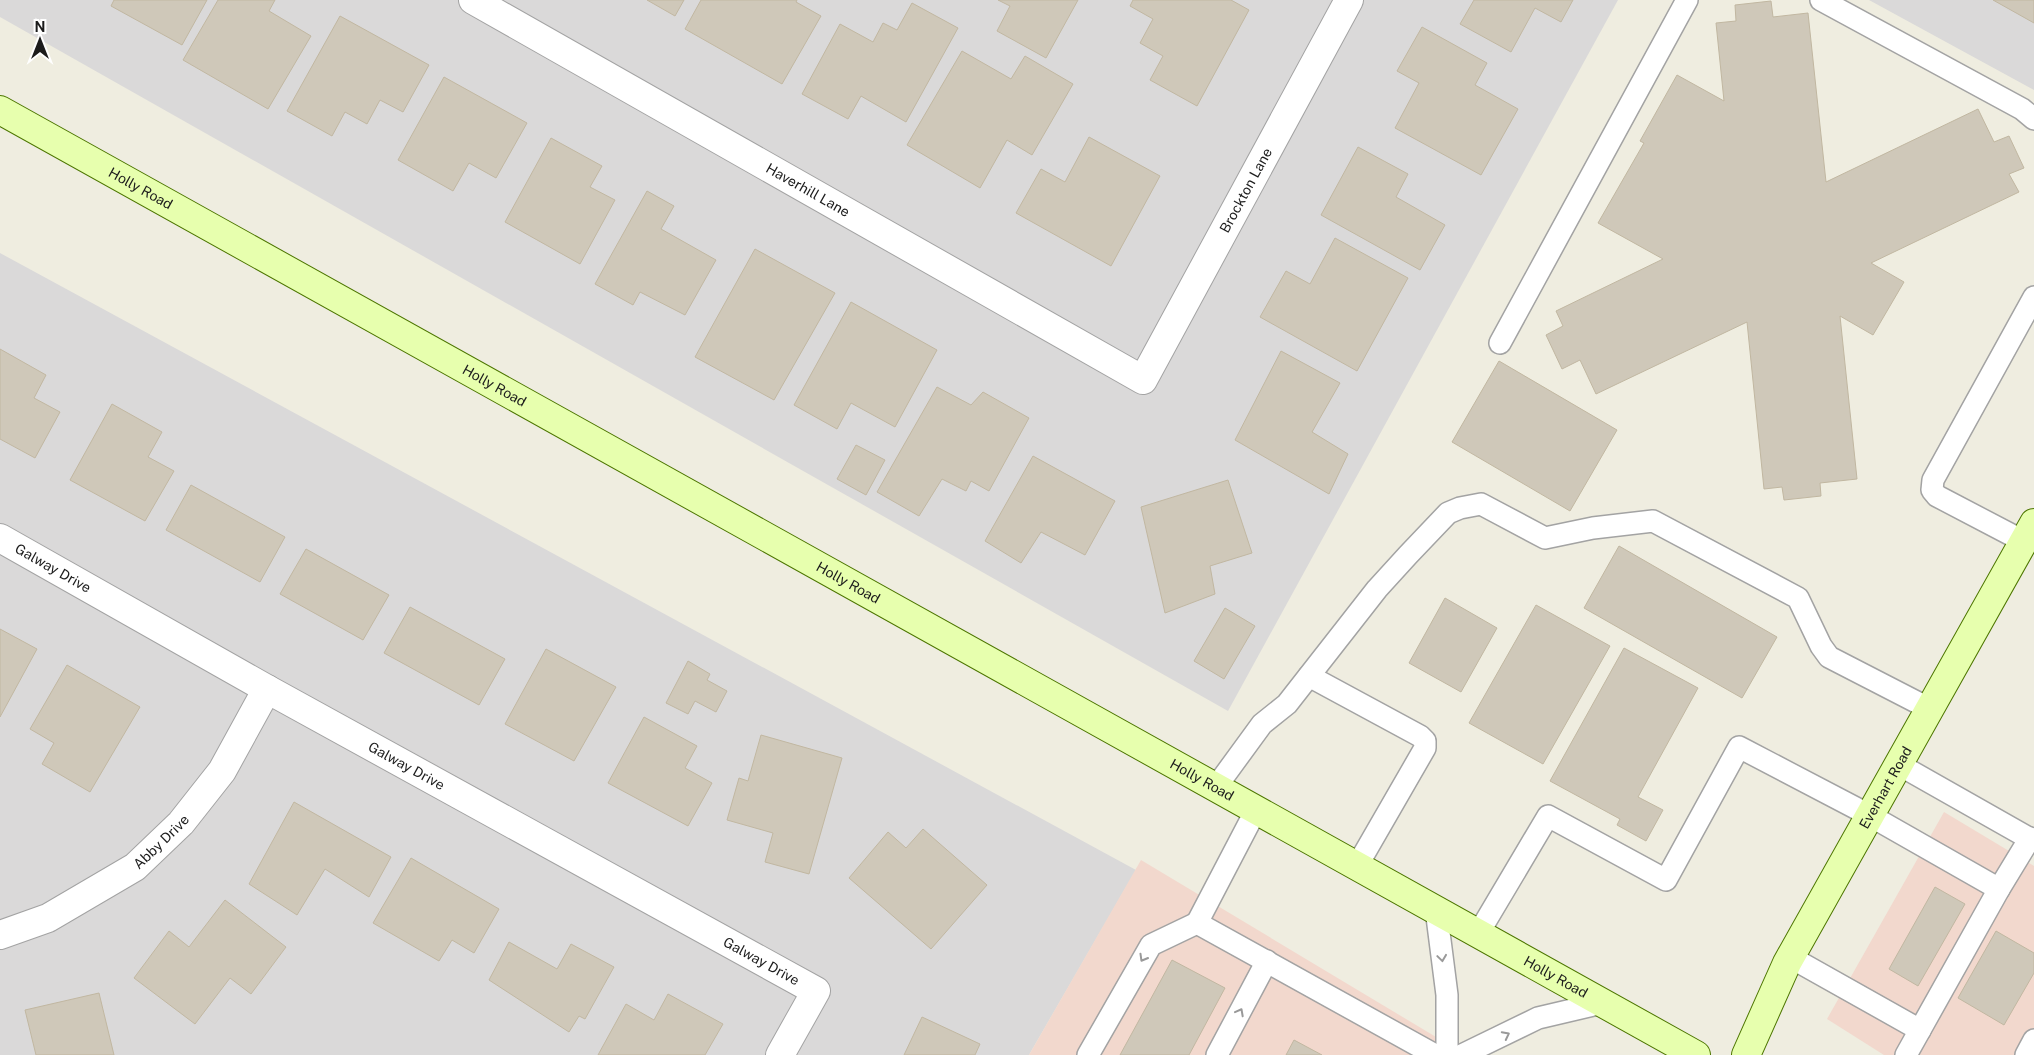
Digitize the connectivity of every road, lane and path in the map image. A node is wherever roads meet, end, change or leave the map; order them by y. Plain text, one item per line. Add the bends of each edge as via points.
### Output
1 (473, 0) edge
2 (1348, 0) edge
3 (1687, 0) edge
4 (1821, 0) edge
5 (0, 110) edge
6 (2034, 119) edge
7 (2034, 297) edge
8 (1500, 343) dead end
9 (1143, 380) joint
10 (2029, 532) edge
11 (0, 538) edge
12 (1309, 676) junction
13 (267, 689) junction
14 (1930, 709) junction
15 (1898, 764) junction
16 (1216, 788) junction
17 (1256, 810) junction
18 (1869, 815) junction
19 (2032, 840) edge
20 (1357, 866) junction
21 (1998, 889) junction
22 (1436, 909) junction
23 (1197, 923) junction
24 (1478, 934) junction
25 (0, 935) edge
26 (1790, 957) junction
27 (1267, 961) junction
28 (1602, 1003) junction
29 (1920, 1030) junction
30 (2034, 1040) edge
31 (780, 1055) edge
32 (1088, 1055) edge
33 (1217, 1055) edge
34 (1435, 1055) edge
35 (1447, 1055) edge
36 (1462, 1055) edge
37 (1696, 1055) edge
38 (1746, 1055) edge
39 (1906, 1055) edge
40 (2026, 1055) edge

1 - 9 street, Haverhill Lane
2 - 9 street, Brockton Lane
3 - 8 lane
4 - 6 lane via 2022,109
5 - 16 main road, Holly Road
7 - 10 lane via 1933,480 1932,490 1936,496
10 - 14 main road, Everhart Road
11 - 13 street, Galway Drive
12 - 14 lane via 1377,589 1448,513 1481,504 1545,538 1653,521 1798,598 1829,657
12 - 16 lane via 1287,704 1262,724
12 - 20 lane via 1420,736 1425,742 1425,748
13 - 25 street, Abby Drive via 222,771 181,823 135,867 48,918
13 - 31 street, Galway Drive via 816,991
14 - 15 main road, Everhart Road
15 - 18 main road, Everhart Road
15 - 19 lane
16 - 17 main road, Holly Road
17 - 20 main road, Holly Road
17 - 23 lane
18 - 21 lane
18 - 24 lane via 1739,747 1666,880 1548,816
18 - 26 main road, Everhart Road
19 - 21 lane
20 - 22 main road, Holly Road
21 - 29 lane
22 - 24 main road, Holly Road
22 -> 35 lane via 1447,995
23 - 27 lane
23 -> 32 lane via 1151,945
24 - 28 main road, Holly Road
26 - 29 lane
26 - 38 main road, Everhart Road
33 -> 27 lane
27 - 34 lane
36 -> 28 lane via 1538,1018
28 - 37 main road, Holly Road
29 - 39 lane
30 - 40 lane

